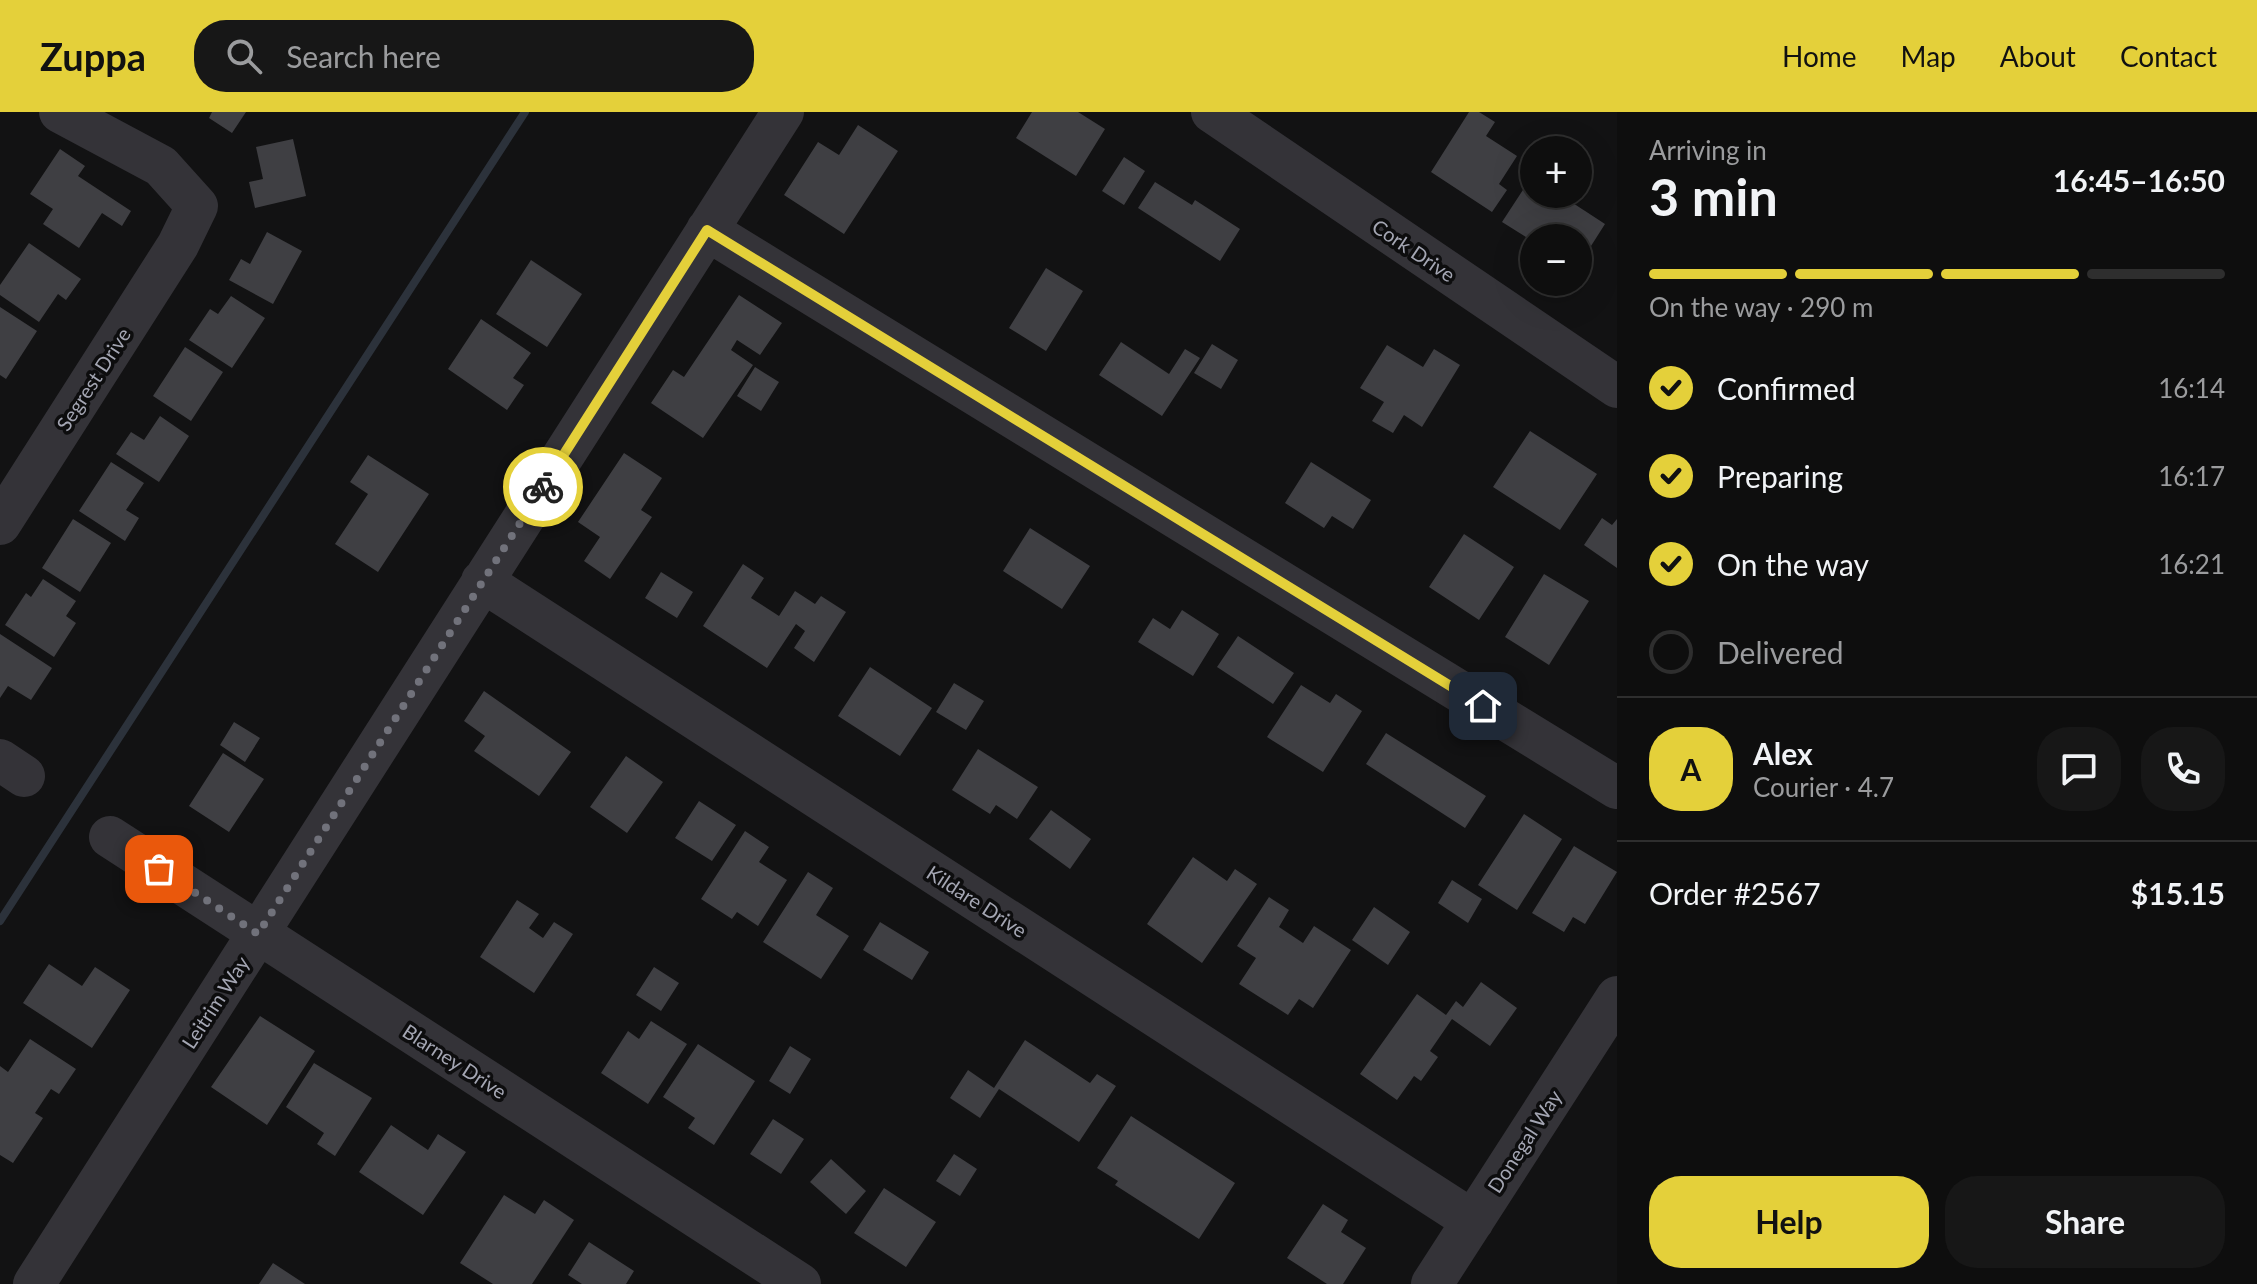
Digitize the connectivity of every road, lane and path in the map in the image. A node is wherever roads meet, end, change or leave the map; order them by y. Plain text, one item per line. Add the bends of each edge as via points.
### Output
1 (60, 112) edge
2 (783, 112) edge
3 (1212, 112) edge
4 (707, 230) junction
5 (1617, 387) edge
6 (0, 524) edge
7 (482, 581) junction
8 (1617, 788) edge
9 (110, 837) dead end
10 (258, 934) junction
11 (1617, 997) edge
12 (1473, 1221) junction
13 (34, 1284) edge
14 (800, 1284) edge
15 (1432, 1284) edge

1 - 6 street, Segrest Drive via 161,166 197,206
2 - 4 street, Leitrim Way
3 - 5 street, Cork Drive
4 - 7 street, Leitrim Way
4 - 8 street
7 - 10 street, Leitrim Way
7 - 12 street, Kildare Drive
9 - 10 street, Blarney Drive
10 - 13 street, Leitrim Way
10 - 14 street, Blarney Drive
11 - 12 street, Donegal Way
12 - 15 street, Donegal Way

